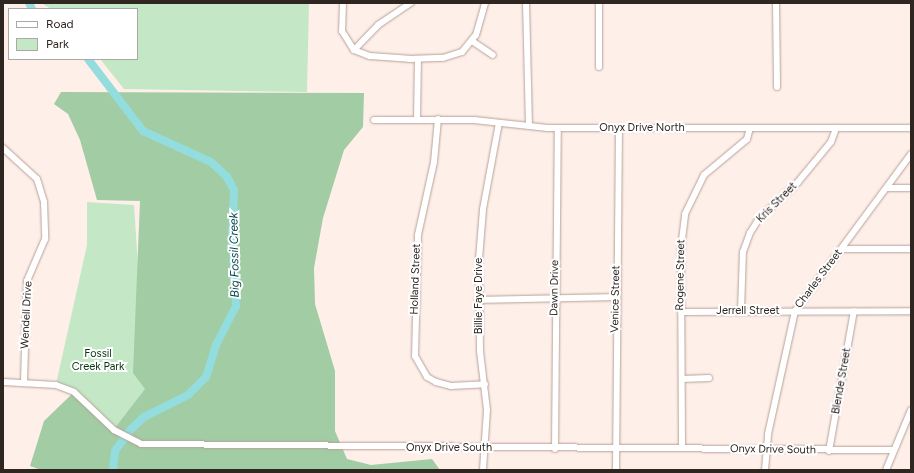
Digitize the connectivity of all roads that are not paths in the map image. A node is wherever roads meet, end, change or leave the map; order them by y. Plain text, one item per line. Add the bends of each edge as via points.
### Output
1 (343, 3) edge
2 (411, 3) edge
3 (485, 3) edge
4 (526, 3) edge
5 (599, 3) edge
6 (776, 3) edge
7 (472, 41) junction
8 (354, 50) junction
9 (493, 56) dead end
10 (418, 59) junction
11 (599, 67) dead end
12 (776, 87) dead end
13 (438, 119) junction
14 (374, 120) dead end
15 (417, 120) junction
16 (499, 123) junction
17 (529, 126) junction
18 (558, 128) junction
19 (619, 128) junction
20 (750, 128) junction
21 (836, 128) junction
22 (911, 128) edge
23 (3, 148) edge
24 (911, 154) edge
25 (887, 188) junction
26 (911, 188) edge
27 (842, 249) junction
28 (911, 249) edge
29 (555, 296) junction
30 (616, 297) junction
31 (478, 300) junction
32 (741, 311) junction
33 (795, 311) junction
34 (854, 311) junction
35 (911, 311) edge
36 (681, 312) junction
37 (709, 378) dead end
38 (682, 379) junction
39 (3, 382) edge
40 (24, 383) junction
41 (485, 384) junction
42 (911, 410) edge
43 (616, 447) junction
44 (483, 448) junction
45 (682, 448) junction
46 (555, 449) junction
47 (765, 449) junction
48 (893, 450) junction
49 (830, 451) junction
50 (483, 470) edge
51 (616, 470) edge
52 (765, 470) edge
53 (886, 470) edge

1 - 8 street via 342,31
2 - 8 street via 378,25
3 - 7 street via 482,20
4 - 17 street
5 - 11 street
6 - 12 street
7 - 9 street
7 - 10 street via 462,52 449,57
8 - 10 street via 370,56
10 - 15 street
13 - 15 street, Onyx Drive North
13 - 16 street, Onyx Drive North
13 - 41 street, Holland Street via 434,162 418,235 416,356 427,377 436,382 451,386
14 - 15 street, Onyx Drive North
16 - 17 street, Onyx Drive North
16 - 31 street, Billie Faye Drive via 483,209
17 - 18 street, Onyx Drive North
18 - 19 street, Onyx Drive North
18 - 29 street, Dawn Drive
19 - 20 street, Onyx Drive North
19 - 30 street, Venice Street
20 - 21 street, Onyx Drive North
20 - 36 street, Rogene Street via 743,143 704,175 689,204 682,234
21 - 22 street, Onyx Drive North
21 - 32 street, Kris Street via 831,142 798,182 758,220 750,233 743,252
23 - 40 street, Wendell Drive via 37,179 44,202 45,239 27,281
24 - 25 street, Charles Street
25 - 26 street
25 - 27 street, Charles Street
27 - 28 street
27 - 33 street, Charles Street
29 - 30 street
29 - 31 street
29 - 46 street, Dawn Drive
30 - 43 street, Venice Street
31 - 41 street, Billie Faye Drive
32 - 33 street, Jerrell Street
32 - 36 street, Jerrell Street
33 - 34 street, Jerrell Street
33 - 47 street, Charles Street
34 - 35 street, Jerrell Street
34 - 49 street, Blende Street
36 - 38 street, Rogene Street
37 - 38 street
38 - 45 street, Rogene Street
39 - 40 street, Onyx Drive South
40 - 44 street, Onyx Drive South via 56,385 74,392 114,430 141,444
41 - 44 street, Billie Faye Drive via 487,410
42 - 48 street
43 - 45 street, Onyx Drive South
43 - 46 street, Onyx Drive South
43 - 51 street, Venice Street
44 - 46 street, Onyx Drive South
44 - 50 street, Billie Faye Drive
45 - 47 street, Onyx Drive South
47 - 49 street, Onyx Drive South
47 - 52 street, Charles Street
48 - 49 street, Onyx Drive South
48 - 53 street

